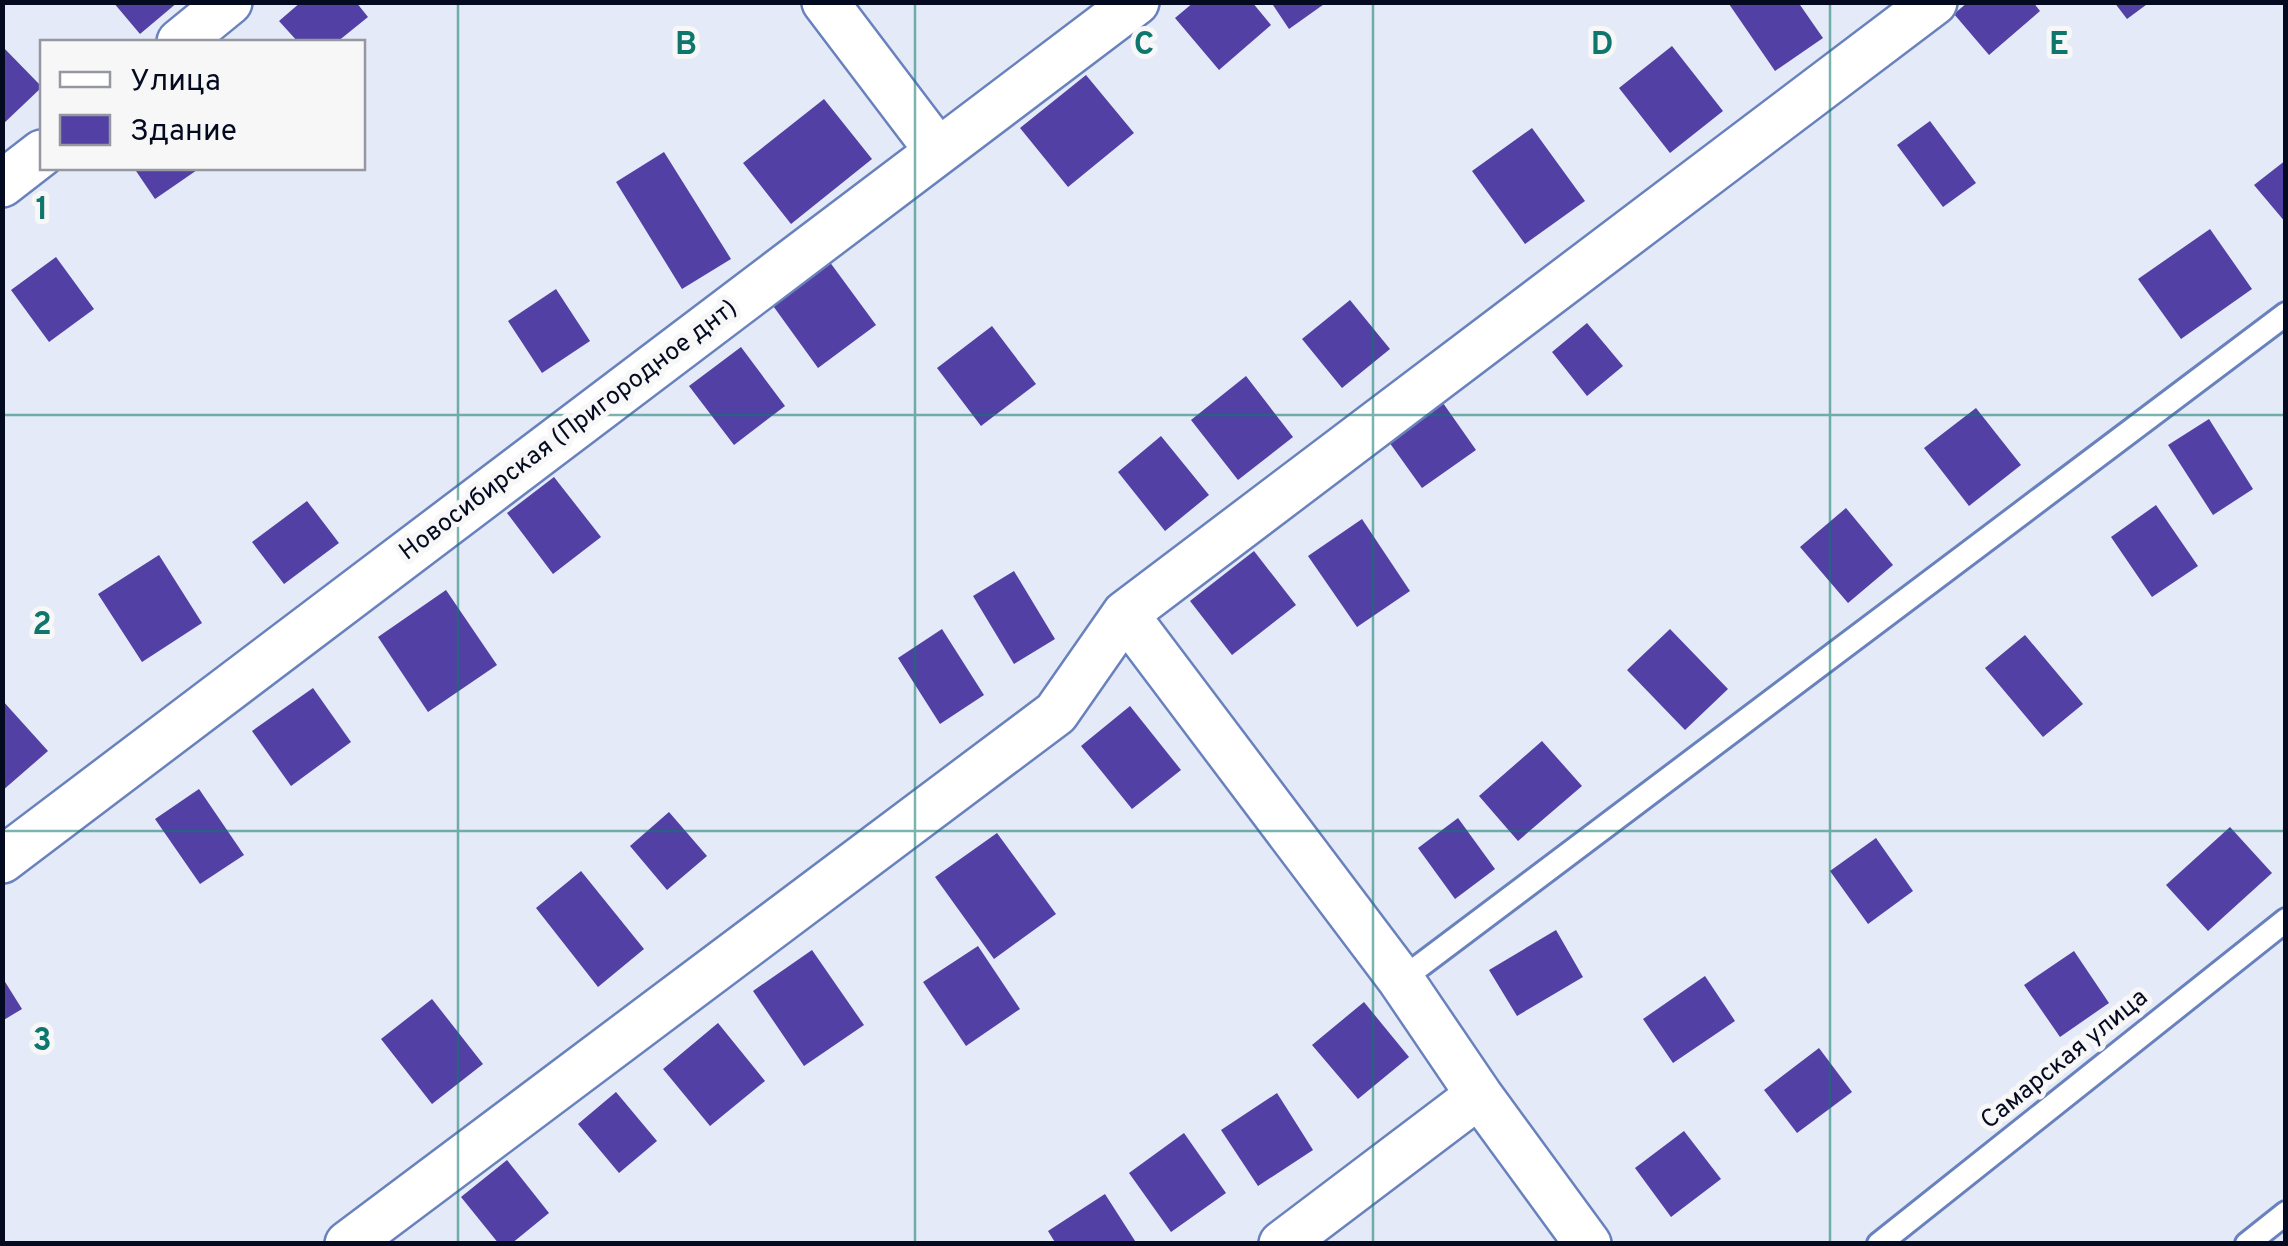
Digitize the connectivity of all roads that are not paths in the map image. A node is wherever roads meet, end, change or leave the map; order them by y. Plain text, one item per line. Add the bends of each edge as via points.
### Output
1 (229, 2) edge
2 (825, 2) edge
3 (1136, 2) edge
4 (1934, 2) edge
5 (182, 40) edge
6 (938, 151) junction
7 (40, 155) edge
8 (2, 184) edge
9 (2286, 314) edge
10 (1125, 614) junction
11 (2, 860) edge
12 (2286, 920) edge
13 (1401, 980) junction
14 (1478, 1095) junction
15 (2286, 1213) edge
16 (348, 1244) edge
17 (1282, 1244) edge
18 (1588, 1244) edge
19 (1879, 1244) edge
20 (2248, 1244) edge

1 - 5 street
2 - 6 street
3 - 6 street, Новосибирская (Пригородное днт)
4 - 10 street
6 - 11 street, Новосибирская (Пригородное днт)
7 - 8 street
9 - 13 lane
10 - 13 street
10 - 16 street via 1056,713
12 - 19 lane, Самарская улица
13 - 14 street
14 - 17 street
14 - 18 street
15 - 20 lane

